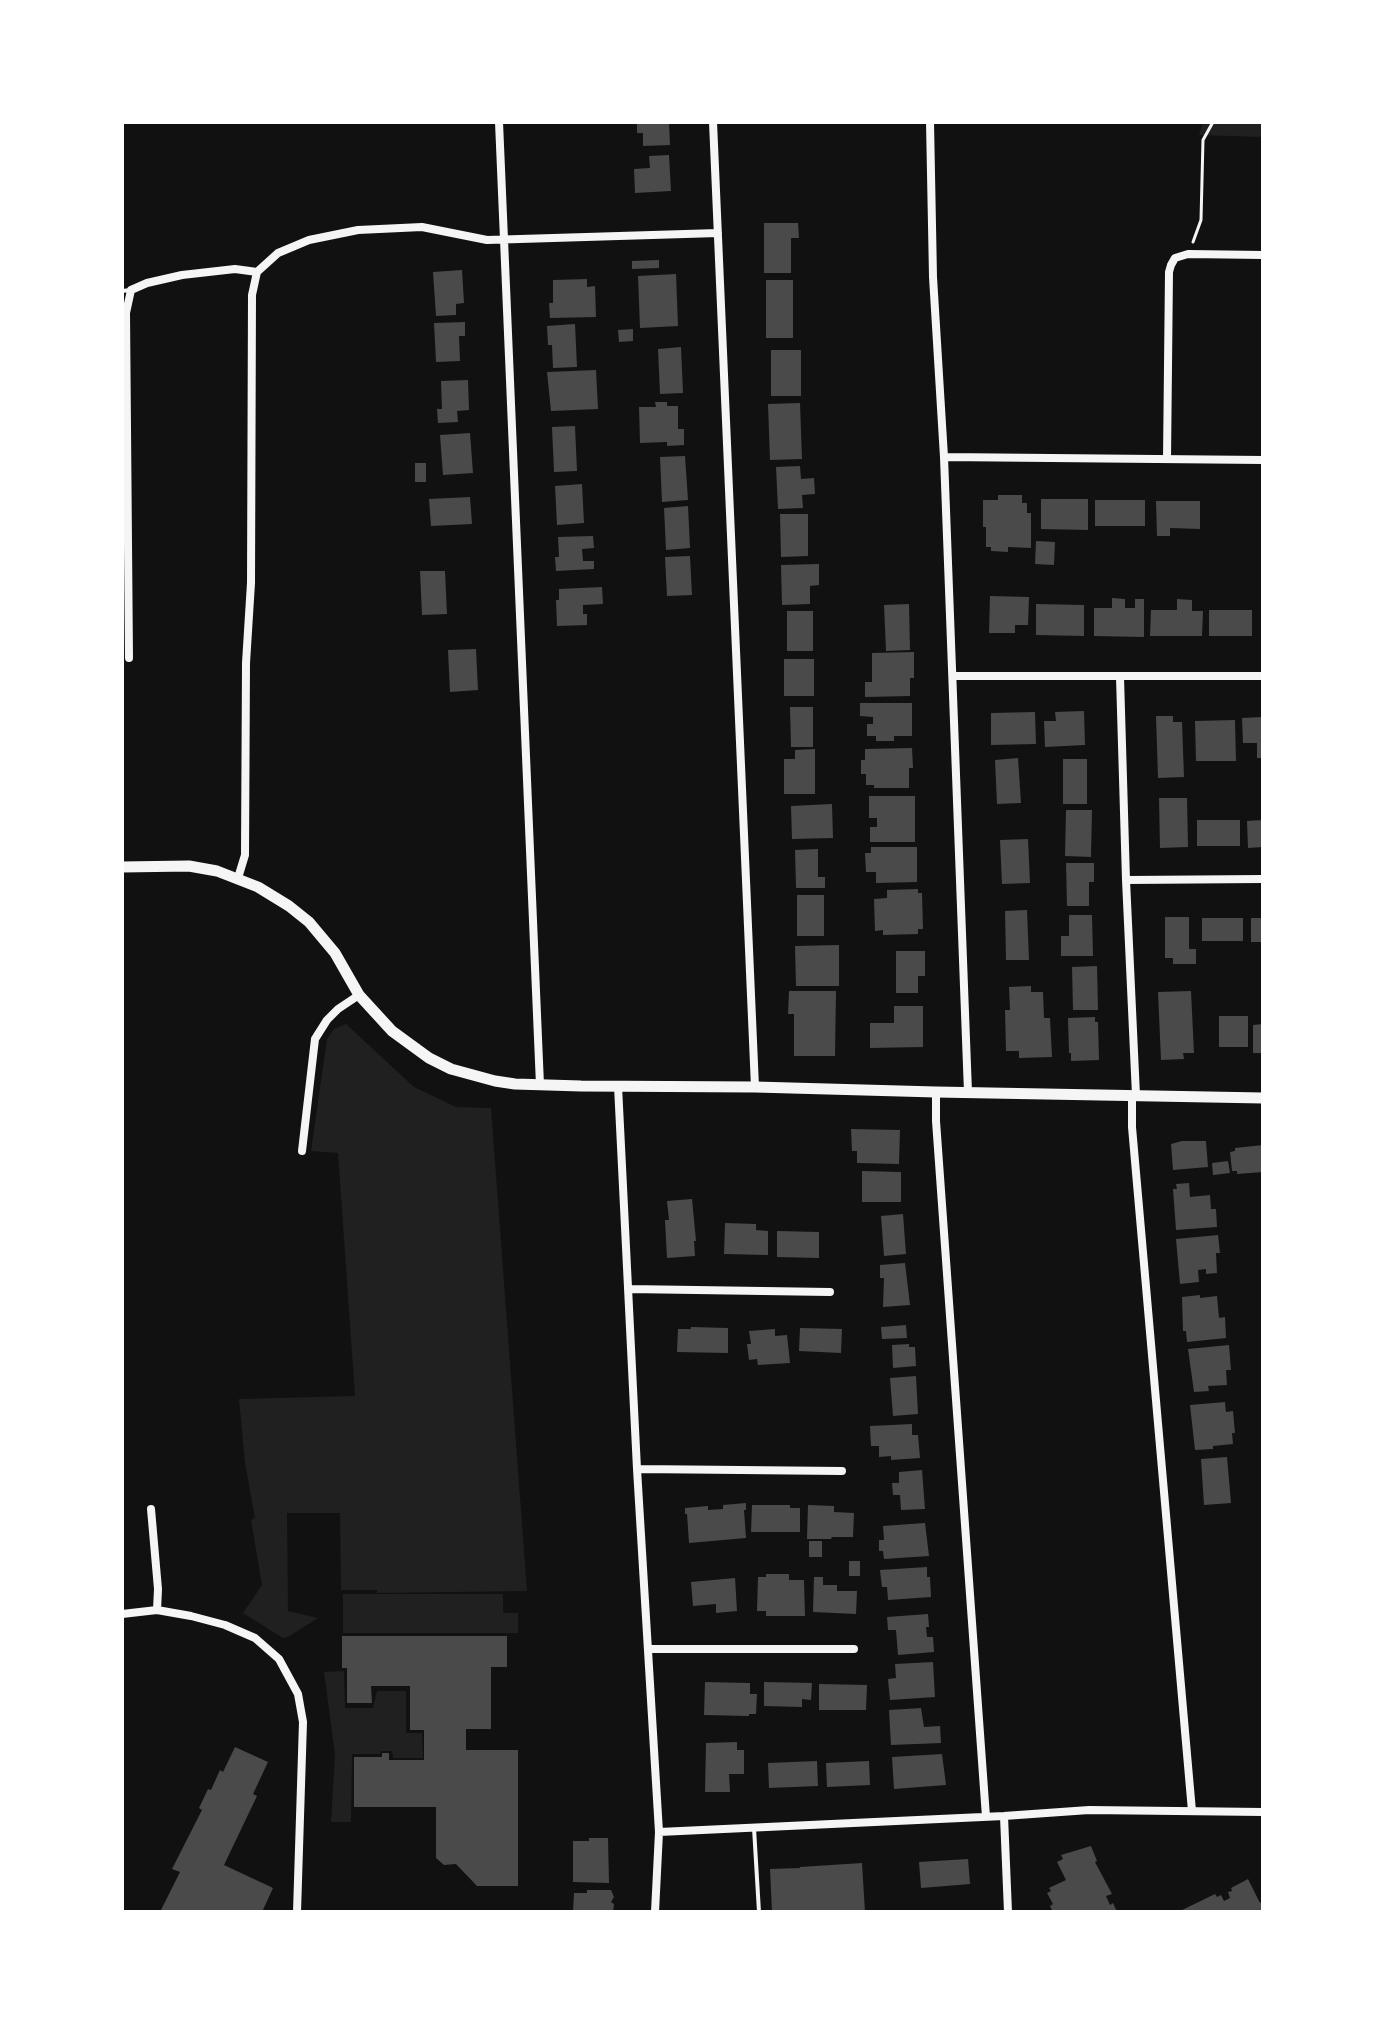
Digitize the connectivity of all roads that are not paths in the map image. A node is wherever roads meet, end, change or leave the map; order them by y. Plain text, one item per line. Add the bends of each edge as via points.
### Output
1 (499, 122) edge
2 (713, 122) edge
3 (930, 122) edge
4 (718, 233) junction
5 (504, 240) junction
6 (1263, 255) edge
7 (257, 272) junction
8 (126, 291) edge
9 (944, 457) junction
10 (1167, 459) junction
11 (1263, 460) edge
12 (129, 658) dead end
13 (953, 676) junction
14 (1263, 676) edge
15 (1120, 677) junction
16 (122, 867) edge
17 (238, 878) junction
18 (1263, 879) edge
19 (1126, 880) junction
20 (359, 995) junction
21 (540, 1085) junction
22 (618, 1086) junction
23 (755, 1087) junction
24 (936, 1092) junction
25 (968, 1092) junction
26 (1134, 1095) junction
27 (1263, 1098) edge
28 (302, 1151) dead end
29 (628, 1289) junction
30 (830, 1292) dead end
31 (637, 1469) junction
32 (842, 1471) dead end
33 (151, 1509) dead end
34 (157, 1610) junction
35 (122, 1614) edge
36 (648, 1649) junction
37 (854, 1649) dead end
38 (1192, 1811) junction
39 (1263, 1812) edge
40 (1004, 1816) junction
41 (986, 1817) junction
42 (754, 1828) junction
43 (659, 1832) junction
44 (297, 1912) edge
45 (655, 1912) edge
46 (759, 1912) edge
47 (1008, 1912) edge

1 - 5 street
2 - 4 street
3 - 9 street
4 - 5 street
4 - 23 street
5 - 7 street via 422,227 358,230 309,240 278,253
5 - 21 street
6 - 10 street via 1175,258 1169,272
7 - 8 street via 182,275
7 - 17 street via 252,295 245,855
8 - 12 street
9 - 10 street
9 - 13 street
10 - 11 street
13 - 15 street
13 - 25 street
14 - 15 street
15 - 19 street
16 - 17 street via 189,866
17 - 20 street via 309,922
18 - 19 street
19 - 26 street
20 - 21 street via 392,1031 451,1069
20 - 28 street via 327,1020 315,1039
21 - 22 street
22 - 23 street
22 - 29 street
23 - 24 street
24 - 25 street
24 - 41 street
25 - 26 street
26 - 27 street
26 - 38 street via 1132,1127
29 - 30 street
29 - 31 street
31 - 32 street
31 - 36 street
33 - 34 street
34 - 35 street
34 - 44 street via 225,1625 255,1638 279,1659 298,1694 303,1722
36 - 37 street
36 - 43 street
38 - 39 street
38 - 40 street
40 - 41 street
40 - 47 street
41 - 42 street
42 - 43 street
42 - 46 lane
43 - 45 street

